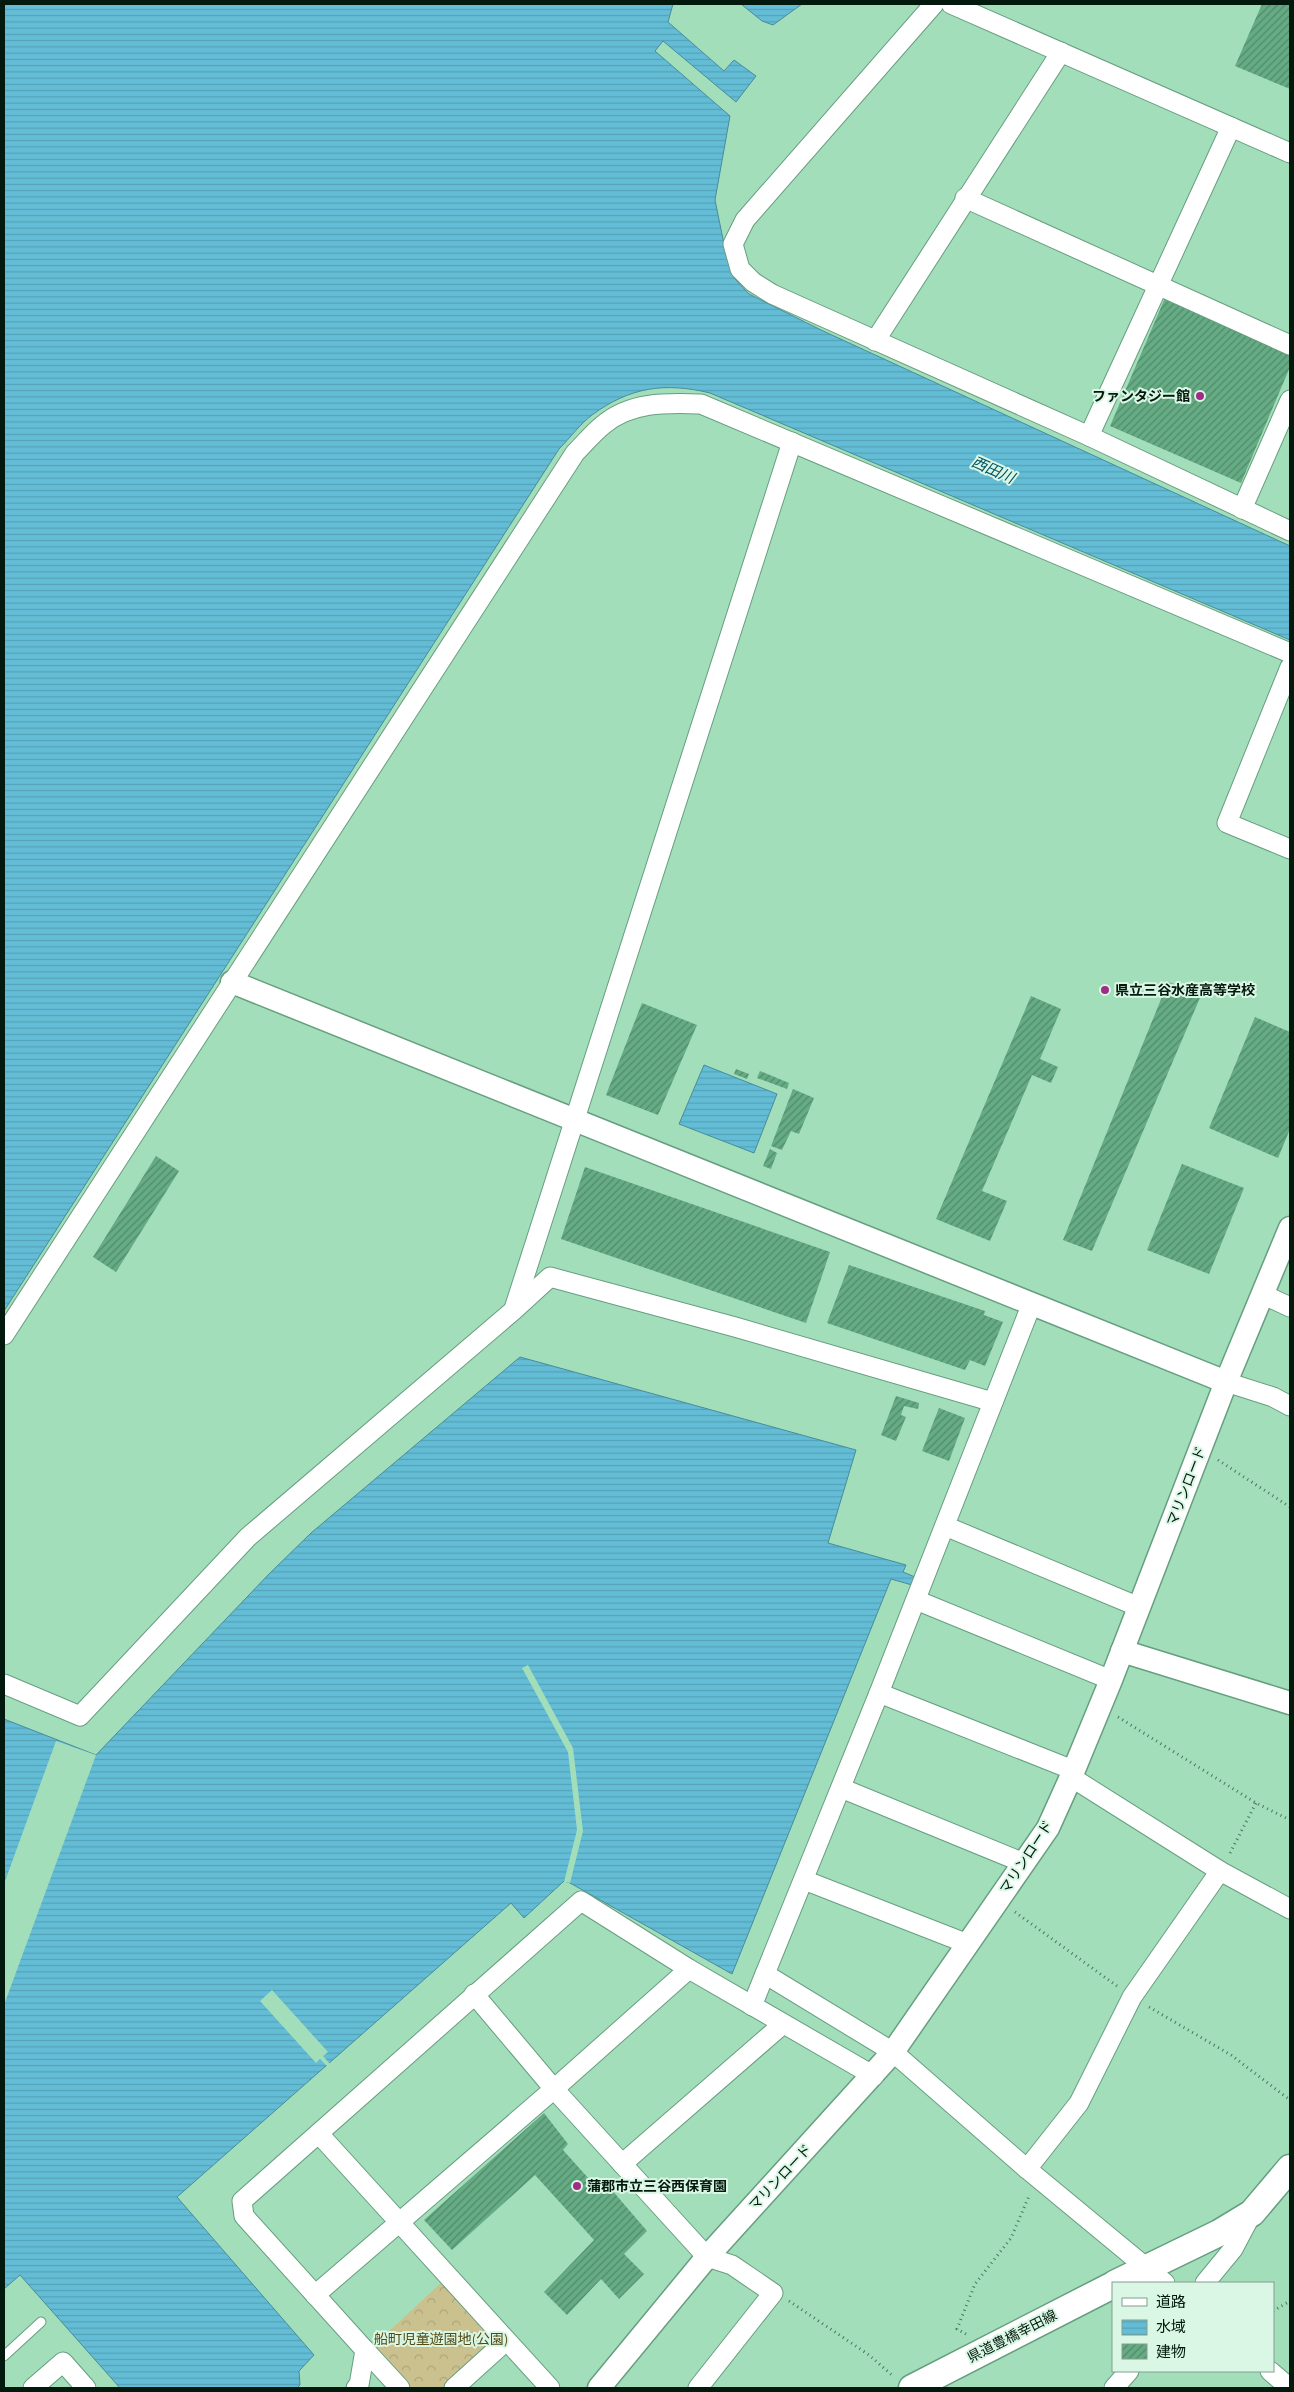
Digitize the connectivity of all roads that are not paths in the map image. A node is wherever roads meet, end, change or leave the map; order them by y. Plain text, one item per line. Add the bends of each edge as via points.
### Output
1 (934, 4) edge
2 (951, 4) edge
3 (1061, 52) junction
4 (1231, 127) junction
5 (1290, 153) edge
6 (965, 198) junction
7 (1157, 285) junction
8 (875, 340) junction
9 (1290, 345) edge
10 (1290, 400) edge
11 (1089, 436) junction
12 (792, 442) junction
13 (1242, 509) junction
14 (1290, 531) edge
15 (1290, 653) edge
16 (1290, 667) edge
17 (1290, 849) edge
18 (232, 982) junction
19 (574, 1121) junction
20 (1290, 1228) edge
21 (1264, 1295) junction
22 (1032, 1303) junction
23 (1290, 1307) edge
24 (514, 1310) junction
25 (4, 1336) edge
26 (1226, 1382) junction
27 (993, 1402) junction
28 (1290, 1406) edge
29 (945, 1526) junction
30 (916, 1600) junction
31 (1139, 1607) junction
32 (1122, 1651) junction
33 (1111, 1680) junction
34 (4, 1684) edge
35 (879, 1693) junction
36 (1290, 1703) edge
37 (1072, 1774) junction
38 (841, 1788) junction
39 (1024, 1863) junction
40 (1220, 1871) junction
41 (804, 1880) junction
42 (1290, 1908) edge
43 (968, 1944) junction
44 (689, 1970) junction
45 (765, 1974) junction
46 (474, 1994) junction
47 (752, 2006) junction
48 (783, 2024) junction
49 (893, 2052) junction
50 (874, 2076) junction
51 (554, 2089) junction
52 (318, 2134) junction
53 (622, 2164) junction
54 (1290, 2168) edge
55 (1032, 2173) junction
56 (1252, 2212) junction
57 (398, 2224) junction
58 (707, 2257) junction
59 (1156, 2276) edge
60 (1122, 2282) edge
61 (1206, 2282) edge
62 (1112, 2286) edge
63 (315, 2295) junction
64 (41, 2322) dead end
65 (506, 2341) junction
66 (365, 2350) junction
67 (4, 2356) edge
68 (1128, 2372) edge
69 (1271, 2372) edge
70 (919, 2384) edge
71 (33, 2388) edge
72 (86, 2388) edge
73 (356, 2388) edge
74 (400, 2388) edge
75 (454, 2388) edge
76 (550, 2388) edge
77 (599, 2388) edge
78 (698, 2388) edge
79 (1114, 2388) edge
80 (1290, 2388) edge

1 - 8 street via 744,220 733,244 740,268 753,282 772,294
2 - 3 street
3 - 4 street
3 - 6 street
4 - 5 street
4 - 7 street
6 - 7 street
6 - 8 street
7 - 9 street
7 - 11 street
8 - 11 street
10 - 13 street
11 - 13 street
12 - 15 street
12 - 18 street via 701,404 660,403 632,409 605,424 575,452
12 - 19 street
13 - 14 street
16 - 17 street via 1227,823
18 - 19 street
18 - 25 street
19 - 22 street
19 - 24 street
20 - 21 street, マリンロード
21 - 23 street
21 - 26 street, マリンロード
22 - 26 street
22 - 27 street
24 - 27 street via 550,1277
24 - 34 street via 248,1537 80,1716
26 - 28 street
26 - 31 street, マリンロード
27 - 29 street
29 - 30 street
29 - 31 street
30 - 33 street
30 - 35 street
31 - 32 street, マリンロード
32 - 33 street, マリンロード
32 - 36 street
33 - 37 street, マリンロード
35 - 37 street
35 - 38 street
37 - 39 street, マリンロード via 1048,1828
37 - 40 street
38 - 39 street
38 - 41 street
39 - 43 street, マリンロード
40 - 42 street
40 - 55 street via 1132,1998 1079,2103
41 - 43 street
41 - 45 street
43 - 49 street, マリンロード
44 - 46 street via 581,1901
44 - 47 street
44 - 51 street
45 - 47 street
45 - 49 street
46 - 51 street
46 - 52 street
47 - 48 street
48 - 50 street
48 - 53 street
49 - 50 street, マリンロード
49 - 55 street
50 - 58 street, マリンロード
51 - 53 street
51 - 57 street
52 - 57 street
52 - 63 street via 242,2200 244,2216
53 - 58 street
54 - 56 main road
55 - 59 street
56 - 59 main road
56 - 61 street via 1233,2249
57 - 63 street
57 - 65 street
58 - 77 street, マリンロード
58 - 78 street via 732,2265 773,2293
59 - 60 main road
62 - 70 main road, 県道豊橋幸田線
63 - 66 street
64 - 67 lane
65 - 75 street
65 - 76 street
66 - 73 street
66 - 74 street
68 - 79 street
69 - 80 street
71 - 72 street via 63,2362

